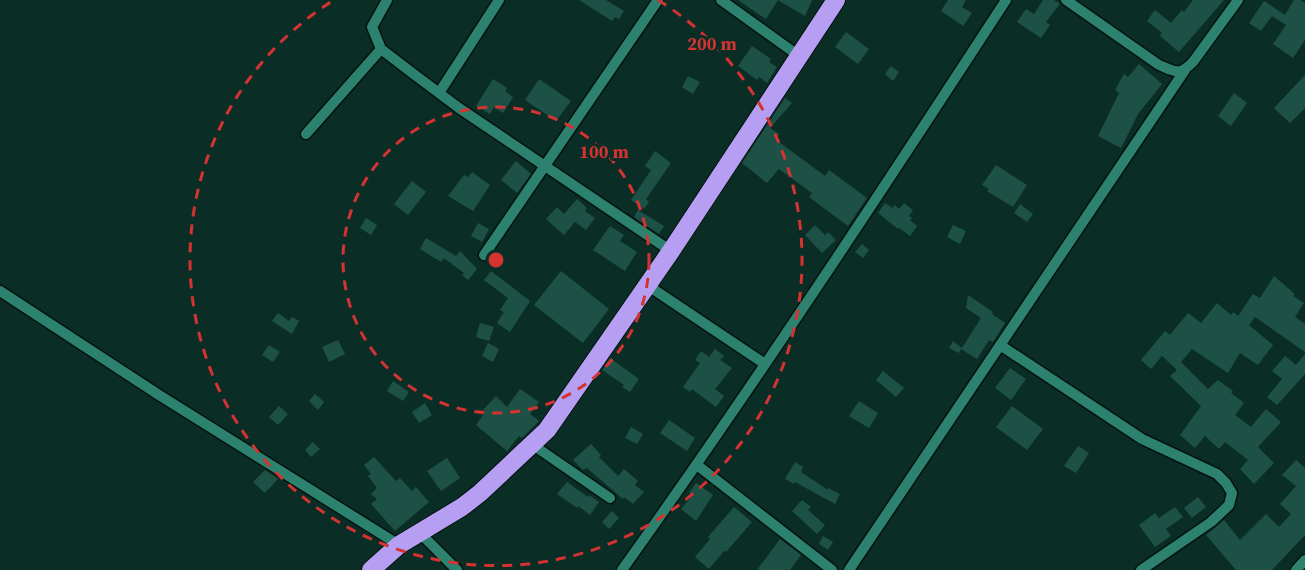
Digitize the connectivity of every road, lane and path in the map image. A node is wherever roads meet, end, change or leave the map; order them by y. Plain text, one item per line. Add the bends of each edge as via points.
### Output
1 (387, 0) edge
2 (499, 0) edge
3 (658, 0) edge
4 (721, 0) edge
5 (836, 0) edge
6 (1006, 0) edge
7 (1066, 0) edge
8 (1238, 0) edge
9 (381, 49) junction
10 (799, 56) junction
11 (1185, 70) junction
12 (439, 93) junction
13 (306, 134) dead end
14 (545, 166) junction
15 (671, 250) junction
16 (484, 255) dead end
17 (647, 285) junction
18 (0, 291) edge
19 (1000, 345) junction
20 (765, 364) junction
21 (533, 445) junction
22 (697, 465) junction
23 (610, 498) dead end
24 (419, 532) junction
25 (399, 545) junction
26 (1305, 560) edge
27 (370, 570) edge
28 (457, 570) edge
29 (621, 570) edge
30 (832, 570) edge
31 (849, 570) edge
32 (1141, 570) edge
33 (1296, 570) edge

1 - 9 street via 372,27
2 - 12 street
3 - 14 street
4 - 10 street
5 - 10 highway
6 - 20 street
7 - 11 street via 1159,65 1177,72
8 - 11 street
9 - 12 street
9 - 13 street
10 - 15 highway
11 - 19 street
12 - 14 street
14 - 15 street
14 - 16 street
15 - 17 highway
17 - 20 street
17 - 21 highway
18 - 25 street
19 - 31 street
19 - 32 street via 1142,439 1217,474 1226,483 1232,493 1229,505
20 - 22 street
21 - 23 street
21 - 24 highway via 480,494
22 - 29 street
22 - 30 street
24 - 25 highway
24 - 28 street
25 - 27 highway
26 - 33 street

